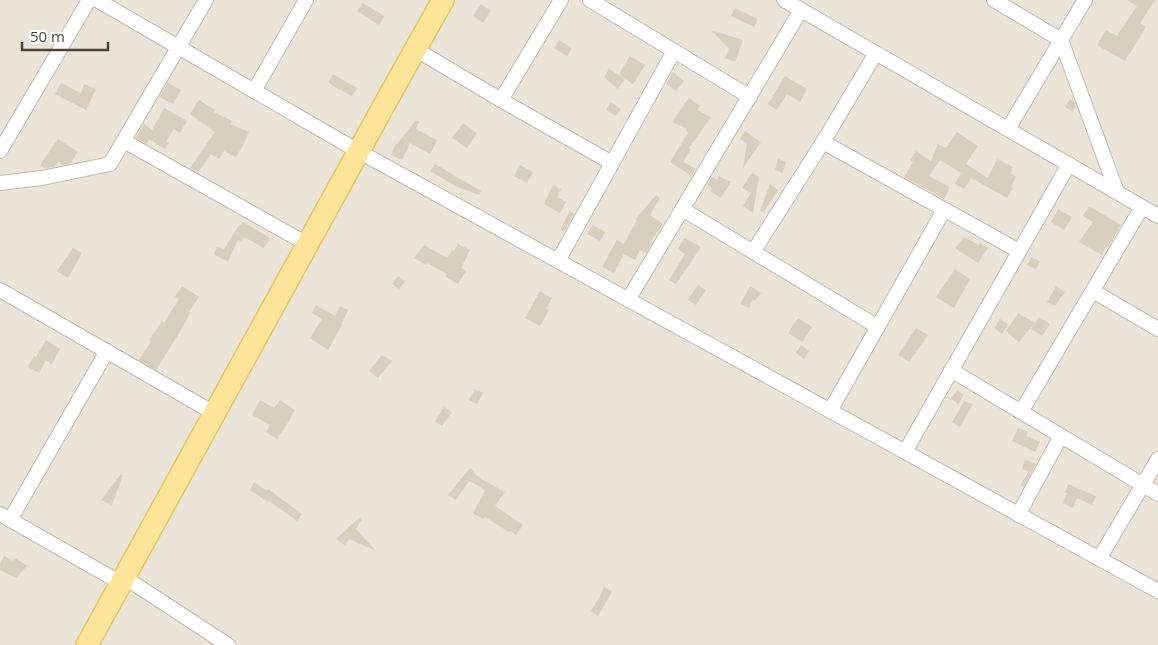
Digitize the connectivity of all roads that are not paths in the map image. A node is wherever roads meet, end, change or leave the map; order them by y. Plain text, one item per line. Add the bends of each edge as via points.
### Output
1 (89, 0) edge
2 (98, 0) edge
3 (206, 0) edge
4 (306, 0) edge
5 (443, 0) edge
6 (561, 0) edge
7 (590, 0) edge
8 (784, 0) edge
9 (994, 0) edge
10 (1085, 0) edge
11 (801, 10) junction
12 (1061, 40) junction
13 (179, 47) junction
14 (415, 49) junction
15 (674, 51) junction
16 (876, 53) junction
17 (254, 91) junction
18 (750, 97) junction
19 (501, 100) junction
20 (1008, 129) junction
21 (124, 141) junction
22 (823, 142) junction
23 (0, 151) edge
24 (358, 151) junction
25 (612, 163) junction
26 (1068, 164) junction
27 (0, 184) edge
28 (1117, 192) junction
29 (1142, 207) junction
30 (682, 209) junction
31 (944, 210) junction
32 (1158, 216) edge
33 (307, 244) junction
34 (1019, 251) junction
35 (753, 252) junction
36 (558, 261) junction
37 (0, 290) edge
38 (1093, 291) junction
39 (628, 300) junction
40 (878, 327) junction
41 (1158, 329) edge
42 (106, 351) junction
43 (951, 370) junction
44 (830, 411) junction
45 (1021, 412) junction
46 (214, 413) junction
47 (1061, 436) junction
48 (905, 452) junction
49 (1158, 458) edge
50 (1142, 485) junction
51 (1158, 494) edge
52 (1018, 515) junction
53 (5, 517) edge
54 (1099, 559) junction
55 (122, 580) junction
56 (1158, 592) edge
57 (86, 645) edge
58 (228, 645) edge

1 - 23 street
2 - 13 street
3 - 13 street
4 - 17 street
5 - 14 main road
6 - 19 street
7 - 15 street
8 - 11 street
9 - 12 street
10 - 12 street
11 - 16 street
11 - 18 street
12 - 20 street
12 - 28 street
13 - 17 street
13 - 21 street
14 - 19 street
14 - 24 main road
15 - 18 street
15 - 25 street
16 - 20 street
16 - 22 street
17 - 24 street
18 - 30 street
19 - 25 street
20 - 26 street
21 - 27 street via 110,164
21 - 33 street
22 - 31 street
22 - 35 street
24 - 33 main road
24 - 36 street
25 - 36 street
26 - 28 street
26 - 34 street
28 - 29 street
29 - 32 street
29 - 38 street
30 - 35 street
30 - 39 street
31 - 34 street
31 - 40 street
33 - 46 main road
34 - 43 street
35 - 40 street
36 - 39 street
37 - 42 street
38 - 41 street
38 - 45 street
39 - 44 street
40 - 44 street
42 - 46 street
42 - 53 street
43 - 45 street
43 - 48 street
44 - 48 street
45 - 47 street
46 - 55 main road
47 - 50 street
47 - 52 street
48 - 52 street
49 - 50 street
50 - 51 street
50 - 54 street
52 - 54 street
53 - 55 street
54 - 56 street
55 - 57 main road
55 - 58 street

